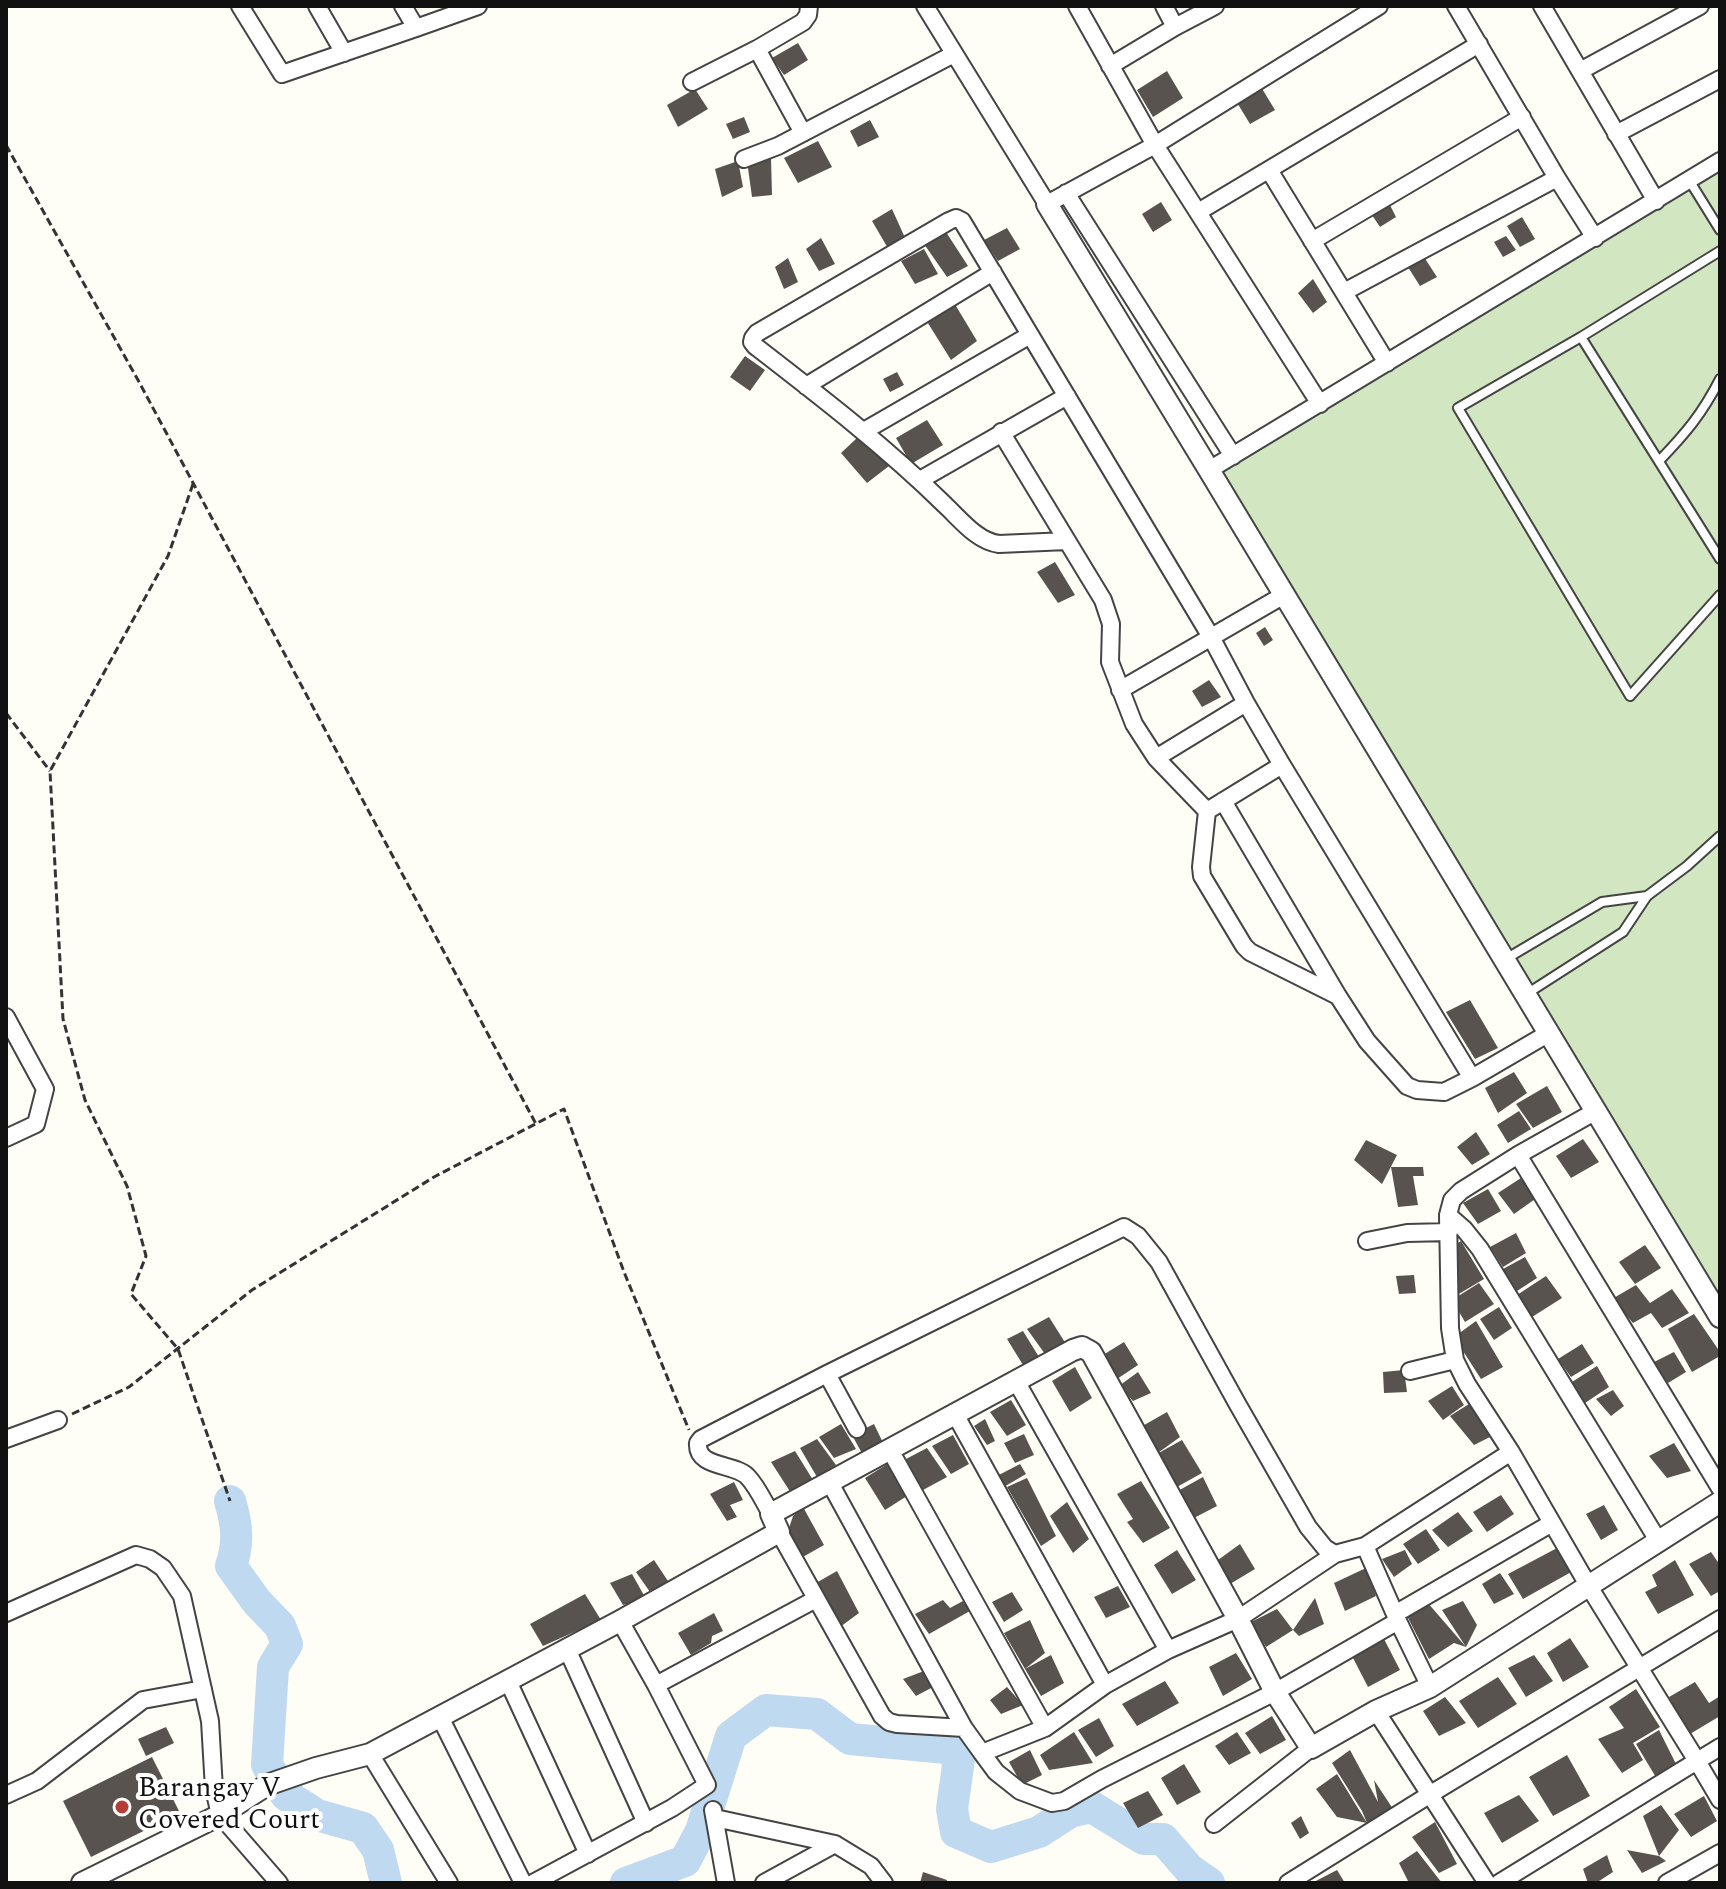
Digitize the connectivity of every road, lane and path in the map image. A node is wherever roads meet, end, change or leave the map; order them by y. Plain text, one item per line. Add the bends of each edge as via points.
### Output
1 (240, 6) edge
2 (317, 6) edge
3 (403, 6) edge
4 (478, 6) edge
5 (826, 6) edge
6 (925, 6) edge
7 (1077, 6) edge
8 (1164, 6) edge
9 (1215, 6) edge
10 (1379, 6) edge
11 (1456, 6) edge
12 (1700, 6) edge
13 (1544, 7) edge
14 (809, 10) edge
15 (1175, 27) junction
16 (416, 28) junction
17 (1479, 44) junction
18 (757, 49) junction
19 (344, 53) junction
20 (954, 54) junction
21 (1110, 66) junction
22 (1580, 71) junction
23 (1720, 79) edge
24 (692, 82) dead end
25 (1522, 117) junction
26 (803, 133) junction
27 (1616, 134) junction
28 (6, 145) edge
29 (1155, 145) junction
30 (744, 159) dead end
31 (1720, 161) edge
32 (1269, 170) junction
33 (1557, 178) junction
34 (1689, 180) junction
35 (1066, 193) junction
36 (1656, 201) junction
37 (1047, 204) junction
38 (1198, 212) junction
39 (1720, 230) edge
40 (1595, 238) junction
41 (1312, 241) junction
42 (1720, 251) edge
43 (993, 272) junction
44 (1344, 292) junction
45 (1030, 335) junction
46 (1581, 337) junction
47 (1387, 363) junction
48 (1720, 379) edge
49 (806, 386) junction
50 (1067, 396) junction
51 (1320, 404) junction
52 (864, 431) junction
53 (1001, 432) junction
54 (1233, 456) junction
55 (1659, 461) junction
56 (1209, 470) junction
57 (920, 480) junction
58 (193, 483) junction
59 (1067, 541) junction
60 (1720, 559) edge
61 (1284, 595) junction
62 (1720, 595) edge
63 (1211, 637) junction
64 (1120, 690) junction
65 (1246, 703) junction
66 (6, 713) edge
67 (1156, 758) junction
68 (1282, 765) junction
69 (50, 771) junction
70 (1223, 801) junction
71 (1207, 811) junction
72 (1720, 836) edge
73 (1647, 896) junction
74 (1503, 960) junction
75 (1525, 995) junction
76 (1338, 996) junction
77 (7, 1022) edge
78 (1549, 1033) junction
79 (1472, 1078) junction
80 (1596, 1111) junction
81 (536, 1124) junction
82 (6, 1138) edge
83 (1518, 1155) junction
84 (1448, 1223) junction
85 (1367, 1241) dead end
86 (1720, 1317) edge
87 (178, 1349) junction
88 (1455, 1360) junction
89 (1410, 1371) dead end
90 (827, 1374) junction
91 (1016, 1381) junction
92 (955, 1414) junction
93 (58, 1420) joint
94 (857, 1429) dead end
95 (6, 1439) edge
96 (697, 1449) junction
97 (890, 1450) junction
98 (1511, 1452) junction
99 (830, 1483) junction
100 (1720, 1488) edge
101 (230, 1501) dead end
102 (1720, 1502) edge
103 (775, 1523) junction
104 (1552, 1523) junction
105 (1659, 1542) junction
106 (1365, 1546) junction
107 (1335, 1554) junction
108 (1588, 1585) junction
109 (816, 1599) junction
110 (6, 1613) edge
111 (1396, 1618) junction
112 (1238, 1619) junction
113 (1720, 1619) edge
114 (620, 1621) junction
115 (567, 1649) junction
116 (1168, 1650) junction
117 (1639, 1668) junction
118 (508, 1681) junction
119 (656, 1685) junction
120 (1105, 1685) junction
121 (1430, 1687) junction
122 (203, 1689) junction
123 (1275, 1692) junction
124 (1376, 1711) junction
125 (440, 1717) junction
126 (964, 1728) junction
127 (1045, 1728) junction
128 (1720, 1747) edge
129 (1311, 1748) junction
130 (982, 1753) junction
131 (370, 1754) junction
132 (1697, 1761) junction
133 (6, 1795) edge
134 (1429, 1795) junction
135 (1720, 1800) edge
136 (220, 1815) junction
137 (646, 1823) junction
138 (1214, 1824) dead end
139 (835, 1844) junction
140 (1720, 1853) edge
141 (588, 1854) junction
142 (82, 1883) edge
143 (279, 1883) edge
144 (449, 1883) edge
145 (523, 1883) edge
146 (533, 1883) edge
147 (726, 1883) edge
148 (764, 1883) edge
149 (884, 1883) edge
150 (1288, 1883) edge
151 (1487, 1883) edge
152 (1499, 1883) edge
153 (1667, 1883) edge

1 - 19 street via 282,74
2 - 19 street
3 - 16 street
4 - 16 street
5 - 14 street
6 - 20 street
7 - 21 street
8 - 15 street
9 - 15 street
10 - 29 street
11 - 17 street
12 - 22 street
13 - 22 street
14 - 18 street via 803,22
15 - 21 street
16 - 19 street
17 - 25 street
17 - 32 street
18 - 24 street
18 - 26 street
20 - 26 street
20 - 37 street
21 - 29 street
22 - 27 street
23 - 27 street
25 - 33 street
25 - 41 street
26 - 30 street
27 - 36 street
28 - 58 path
29 - 35 street
29 - 38 street
31 - 34 street
32 - 38 street
32 - 41 street
33 - 40 street
33 - 44 street
34 - 36 street
34 - 39 lane
35 - 37 street
35 - 54 street
36 - 40 street
37 - 56 street
38 - 51 street
40 - 47 street
41 - 44 street
42 - 46 lane
43 - 45 street
43 - 49 street
43 - 49 street via 956,218 757,333 755,346
44 - 47 street
45 - 50 street
45 - 52 street
46 - 55 lane
46 - 62 lane via 1458,408 1630,696
47 - 51 street
48 - 55 lane via 1688,432
49 - 52 street
50 - 53 street
50 - 63 street
51 - 54 street
52 - 57 street
53 - 57 street
53 - 59 street
54 - 56 street
55 - 60 lane
56 - 61 street
57 - 59 street via 988,542
58 - 69 path via 168,556
58 - 81 path
59 - 64 street via 1105,604 1111,624 1110,662
61 - 63 street
61 - 74 street
63 - 64 street
63 - 65 street
64 - 67 street
65 - 67 street
65 - 68 street
66 - 69 path
67 - 71 street
68 - 70 street
68 - 79 street
69 - 87 path via 63,1019 85,1100 127,1186 146,1256 131,1294
70 - 71 street
70 - 76 street
71 - 76 street via 1202,876 1244,946
72 - 73 lane
73 - 74 lane via 1602,902
73 - 75 lane via 1623,932
74 - 75 street
75 - 78 street
76 - 79 street via 1367,1041 1407,1086 1444,1092
77 - 82 street via 45,1089 36,1124
78 - 79 street
78 - 80 street
80 - 83 street
80 - 86 street
81 - 87 path via 434,1177 252,1290
81 - 96 path via 564,1109
83 - 84 street via 1461,1191 1452,1200
83 - 100 street
84 - 85 street
84 - 88 street
84 - 105 street via 1464,1229 1480,1249
87 - 93 path via 129,1387
87 - 101 path
88 - 89 street
88 - 98 street
90 - 94 street
90 - 96 street via 701,1439
90 - 107 street via 1124,1227 1159,1262 1308,1527
91 - 92 street
91 - 112 street via 1073,1350 1091,1352
91 - 116 street
92 - 97 street
92 - 120 street
93 - 95 street
96 - 103 street via 709,1461 749,1478
97 - 99 street
97 - 127 street
98 - 104 street
98 - 106 street
99 - 103 street
99 - 126 street
102 - 105 street
103 - 109 street
103 - 114 street
104 - 108 street
104 - 111 street
105 - 108 street
106 - 107 street
106 - 111 street
107 - 112 street
108 - 117 street
108 - 121 street
109 - 119 street
109 - 126 street via 882,1716 897,1724
110 - 122 street via 136,1555 150,1559 182,1596
111 - 121 street
111 - 123 street
112 - 116 street
112 - 123 street
113 - 117 street
114 - 115 street
114 - 119 street
115 - 118 street
115 - 137 street
116 - 120 street
117 - 132 street
117 - 134 street
118 - 125 street
118 - 141 street
119 - 137 street via 707,1785
120 - 127 street
121 - 124 street
122 - 133 street via 143,1700 37,1781
122 - 136 street
123 - 129 street
123 - 130 street via 1064,1801 1052,1803 1020,1791
124 - 129 street
124 - 134 street
125 - 131 street
125 - 145 street
126 - 130 street
127 - 130 street
128 - 132 street
129 - 138 street
131 - 136 street via 267,1785
131 - 144 street
132 - 135 street
132 - 152 street
134 - 150 street
134 - 151 street
136 - 142 street
136 - 143 street
137 - 141 street
139 - 147 street via 714,1813
139 - 148 street
139 - 149 street via 871,1866
140 - 153 street
141 - 146 street

